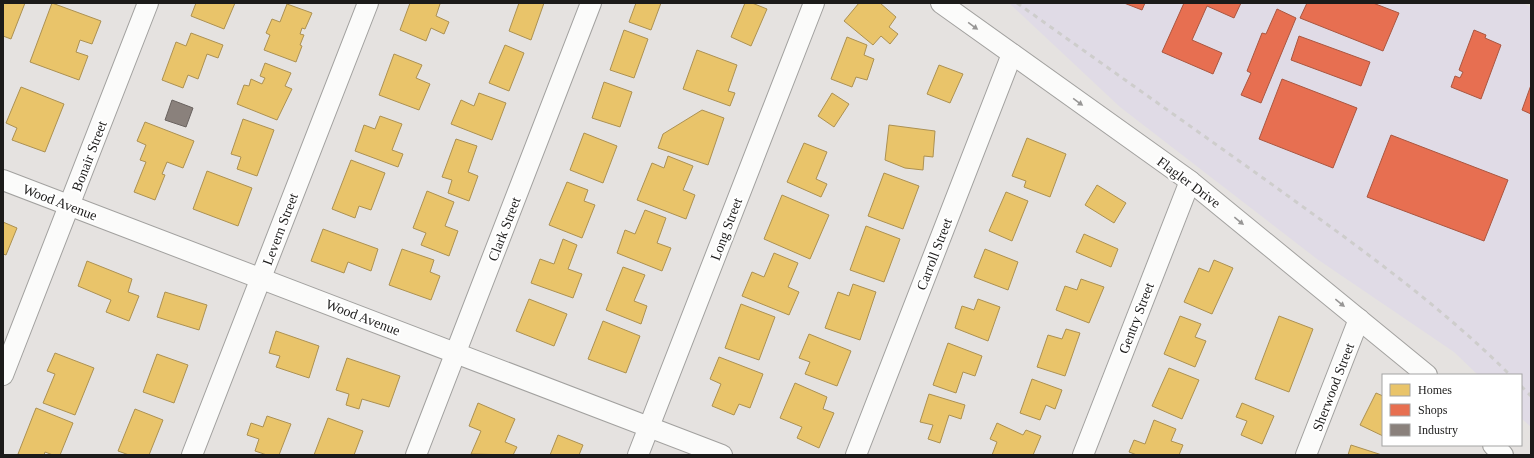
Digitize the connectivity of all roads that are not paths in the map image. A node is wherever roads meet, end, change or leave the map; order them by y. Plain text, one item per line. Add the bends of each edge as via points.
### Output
1 (148, 3) edge
2 (368, 3) edge
3 (591, 3) edge
4 (814, 3) edge
5 (941, 3) edge
6 (1012, 54) junction
7 (3, 180) edge
8 (1190, 181) junction
9 (70, 205) junction
10 (261, 278) junction
11 (1360, 319) junction
12 (456, 353) junction
13 (1425, 374) edge
14 (3, 375) edge
15 (649, 428) junction
16 (1495, 446) edge
17 (192, 455) edge
18 (416, 455) edge
19 (638, 455) edge
20 (722, 455) edge
21 (856, 455) edge
22 (1083, 455) edge
23 (1306, 455) edge
24 (1503, 455) edge

1 - 9 street, Bonair Street
2 - 10 street, Levern Street
3 - 12 street, Clark Street
4 - 15 street, Long Street
5 -> 6 street, Flagler Drive
6 -> 8 street, Flagler Drive
6 - 21 street, Carroll Street
7 - 9 street, Wood Avenue
8 -> 11 street, Flagler Drive
8 - 22 street, Gentry Street
9 - 10 street, Wood Avenue
9 - 14 street, Bonair Street
10 - 12 street, Wood Avenue
10 - 17 street, Levern Street
11 - 13 street, Flagler Drive
11 - 23 street, Sherwood Street
12 - 15 street, Wood Avenue
12 - 18 street, Clark Street
15 - 19 street, Long Street
15 - 20 street, Wood Avenue
16 - 24 street

